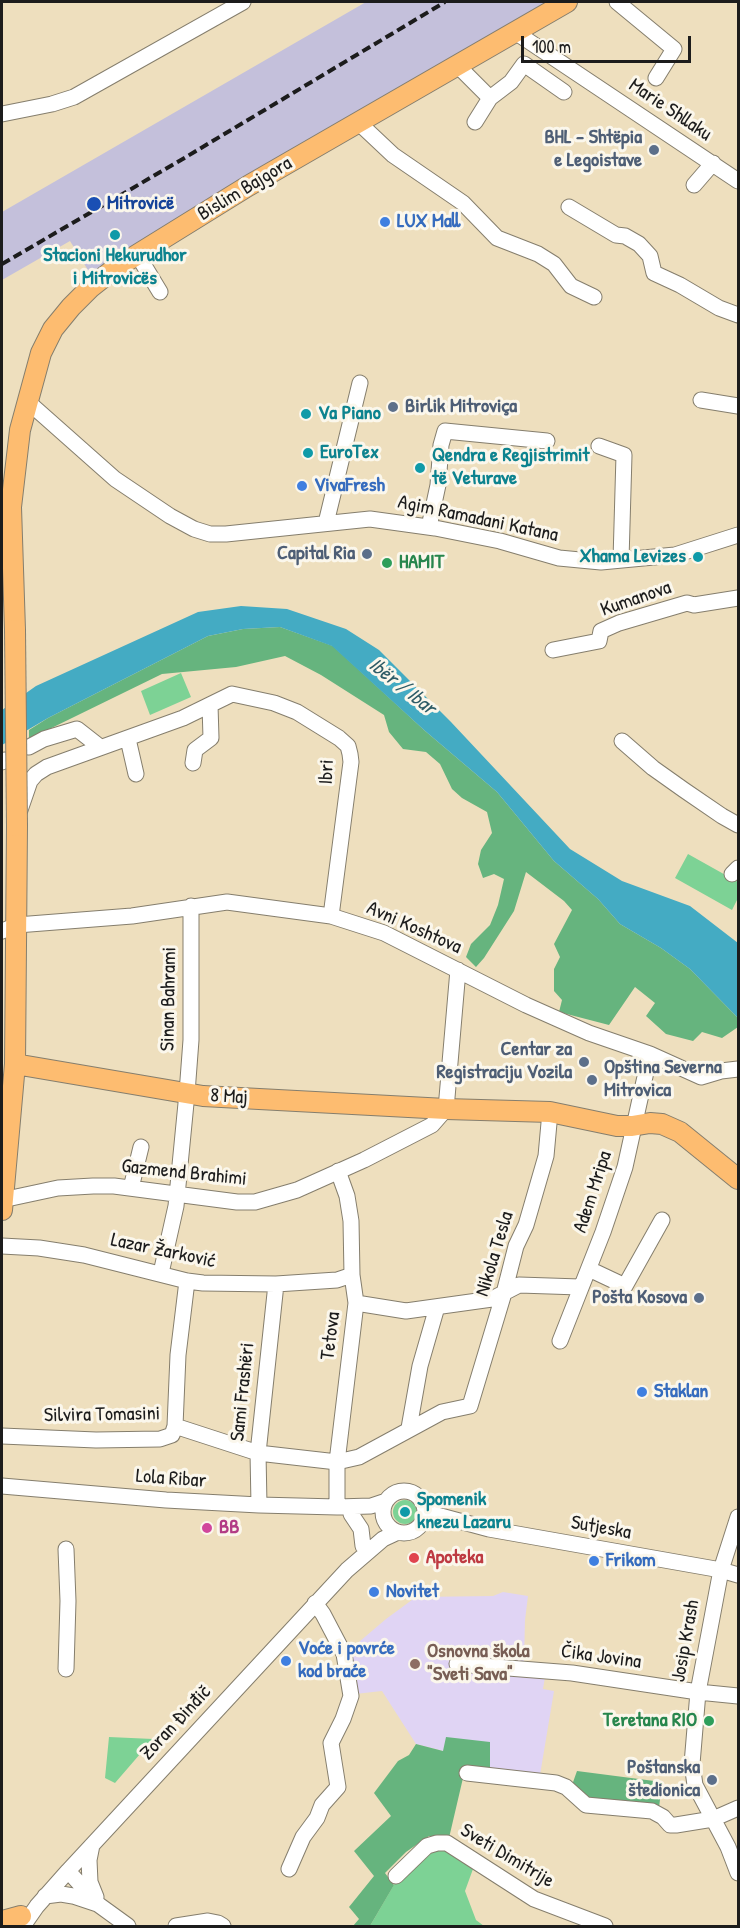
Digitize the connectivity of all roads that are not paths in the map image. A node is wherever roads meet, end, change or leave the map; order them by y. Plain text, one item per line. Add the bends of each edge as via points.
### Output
1 (243, 2) edge
2 (567, 2) edge
3 (616, 2) edge
4 (515, 32) junction
5 (457, 65) junction
6 (656, 78) dead end
7 (564, 92) dead end
8 (490, 98) junction
9 (2, 114) edge
10 (475, 122) dead end
11 (359, 123) junction
12 (713, 163) junction
13 (738, 181) edge
14 (694, 185) dead end
15 (569, 207) dead end
16 (137, 254) junction
17 (160, 292) dead end
18 (594, 297) dead end
19 (738, 315) edge
20 (360, 383) dead end
21 (701, 400) dead end
22 (27, 401) junction
23 (738, 406) edge
24 (547, 441) dead end
25 (599, 446) dead end
26 (326, 523) junction
27 (429, 527) junction
28 (738, 535) edge
29 (621, 560) junction
30 (738, 598) edge
31 (553, 650) dead end
32 (210, 705) junction
33 (129, 739) junction
34 (622, 741) dead end
35 (29, 747) dead end
36 (100, 747) junction
37 (193, 763) dead end
38 (136, 774) dead end
39 (738, 825) edge
40 (17, 826) junction
41 (9, 886) edge
42 (191, 906) junction
43 (331, 916) junction
44 (9, 928) edge
45 (458, 970) junction
46 (650, 1054) junction
47 (8, 1063) edge
48 (738, 1069) edge
49 (187, 1093) junction
50 (446, 1109) junction
51 (550, 1112) junction
52 (632, 1126) junction
53 (141, 1147) dead end
54 (338, 1172) junction
55 (738, 1179) edge
56 (131, 1188) junction
57 (176, 1194) junction
58 (2, 1204) edge
59 (662, 1220) dead end
60 (2, 1246) edge
61 (588, 1269) junction
62 (160, 1273) junction
63 (352, 1275) junction
64 (187, 1281) junction
65 (276, 1284) junction
66 (580, 1287) junction
67 (504, 1293) junction
68 (356, 1303) junction
69 (436, 1307) junction
70 (560, 1341) dead end
71 (175, 1426) junction
72 (409, 1428) junction
73 (2, 1436) edge
74 (258, 1453) junction
75 (337, 1462) junction
76 (2, 1486) edge
77 (260, 1504) junction
78 (426, 1507) junction
79 (344, 1511) junction
80 (738, 1517) edge
81 (388, 1518) junction
82 (475, 1525) junction
83 (416, 1530) junction
84 (363, 1546) junction
85 (66, 1549) dead end
86 (347, 1570) junction
87 (721, 1570) junction
88 (738, 1575) edge
89 (315, 1603) junction
90 (457, 1664) dead end
91 (66, 1669) dead end
92 (698, 1692) junction
93 (738, 1696) edge
94 (467, 1773) dead end
95 (738, 1808) edge
96 (713, 1819) junction
97 (92, 1844) junction
98 (289, 1869) dead end
99 (68, 1870) junction
100 (738, 1873) edge
101 (396, 1876) dead end
102 (99, 1905) junction
103 (23, 1915) edge
104 (122, 1925) edge
105 (176, 1926) edge
106 (223, 1926) edge
107 (605, 1926) edge

1 - 9 street via 74,97
2 - 4 main road, Bislim Bajgora
3 - 6 street via 674,49
4 - 5 main road, Bislim Bajgora
4 - 12 street, Marie Shllaku
5 - 8 street
5 - 11 main road, Bislim Bajgora
7 - 8 street via 524,64 512,82
8 - 10 street
11 - 16 main road, Bislim Bajgora
11 - 18 street via 393,155 463,203 497,238 538,254 554,264 571,286
12 - 13 street, Marie Shllaku
12 - 14 street, Marie Shllaku
15 - 19 street via 639,244 650,256 654,273
16 - 17 street
16 - 22 main road, Bislim Bajgora via 90,288 53,329
20 - 26 street
21 - 23 street
22 - 26 street, Agim Ramadani Katana via 115,479 194,529 225,534
22 - 40 main road, Bislim Bajgora, bridge via 11,507
24 - 27 street via 445,431
25 - 29 street via 624,455
26 - 27 street, Agim Ramadani Katana via 370,519
27 - 29 street, Agim Ramadani Katana via 559,558
28 - 29 street, Agim Ramadani Katana via 675,555
30 - 31 street, Kumanova via 687,603 619,623 601,631 599,640
32 - 33 street, Ibri
32 - 37 street via 211,738 195,750
32 - 43 street, Ibri via 232,694 274,703 297,712 348,746 351,762
33 - 36 street, Ibri
33 - 38 street
34 - 39 street via 653,768
35 - 36 street via 77,729
36 - 40 street, Ibri via 36,774 26,791
40 - 41 main road, Bislim Bajgora
41 - 44 main road, Bislim Bajgora
42 - 43 street, Avni Koshtova via 226,902
42 - 44 street, Avni Koshtova
42 - 49 street, Sinan Bahrami
43 - 45 street, Avni Koshtova via 384,933
44 - 47 main road, Bislim Bajgora
45 - 46 street, Avni Koshtova via 589,1033
45 - 50 street
46 - 48 street, Avni Koshtova via 701,1077
46 - 52 street, Adem Mripa
47 - 49 main road, 8 Maj
47 - 58 main road, Bislim Bajgora
49 - 50 main road, 8 Maj
49 - 57 street, Sinan Bahrami
50 - 51 main road, 8 Maj
50 - 54 street, Gazmend Brahimi via 432,1125
51 - 52 main road, 8 Maj
51 - 67 street, Nikola Tesla via 546,1155
52 - 55 main road, 8 Maj via 650,1123 671,1127
52 - 61 street, Adem Mripa via 625,1167
53 - 56 street
54 - 57 street, Gazmend Brahimi via 255,1202
54 - 63 street, Tetova via 348,1196
56 - 57 street, Gazmend Brahimi
56 - 58 street, Gazmend Brahimi via 58,1188
57 - 62 street, Sinan Bahrami
59 - 61 street via 625,1286
60 - 62 street, Lazar Žarković via 84,1255
61 - 66 street, Adem Mripa
62 - 64 street, Lazar Žarković
63 - 65 street, Lazar Žarković via 337,1280
63 - 68 street, Tetova
64 - 65 street, Lazar Žarković
64 - 71 street
65 - 74 street, Sami Frashëri
66 - 67 street via 519,1286
66 - 70 street, Adem Mripa
67 - 69 street via 492,1299
67 - 72 street, Nikola Tesla via 470,1406 442,1412
68 - 69 street via 395,1310
68 - 75 street, Tetova
69 - 72 street
71 - 73 street, Silvira Tomasini via 172,1435 160,1439
71 - 74 street, Silvira Tomasini
72 - 75 street via 359,1457
74 - 75 street, Silvira Tomasini
74 - 77 street, Sami Frashëri
75 - 79 street, Tetova
76 - 77 street, Lola Ribar
77 - 79 street, Lola Ribar
78 - 81 street, Sutjeska via 409,1490 396,1492
78 - 82 street, Sutjeska via 437,1515
78 - 83 street via 424,1520
79 - 81 street, Lola Ribar via 371,1506
79 - 84 street via 361,1529
80 - 87 street, Josip Krash
81 - 83 street, Sutjeska via 410,1533
81 - 84 street, Zoran Đinđič
81 - 86 street, Zoran Đinđič via 383,1539
82 - 83 street, Sutjeska
82 - 87 street, Sutjeska
84 - 86 street, Zoran Đinđič
85 - 91 street
86 - 89 street, Zoran Đinđič
87 - 88 street, Sutjeska
87 - 92 street, Josip Krash
89 - 97 street, Zoran Đinđič
89 - 98 street via 344,1654 351,1696 331,1743 338,1787 322,1805
90 - 92 street, Čika Jovina via 572,1673
92 - 93 street, Čika Jovina
92 - 96 street, Josip Krash via 693,1774
94 - 96 street via 556,1783 586,1805 652,1811 670,1825
95 - 96 street
96 - 100 street, Josip Krash
97 - 99 street, Zoran Đinđič
97 - 102 street via 90,1882
99 - 102 street
99 - 103 street, Zoran Đinđič
101 - 107 street, Sveti Dimitrije via 427,1846 447,1843 534,1899
102 - 103 street via 61,1894
102 - 104 street
105 - 106 street via 208,1920

